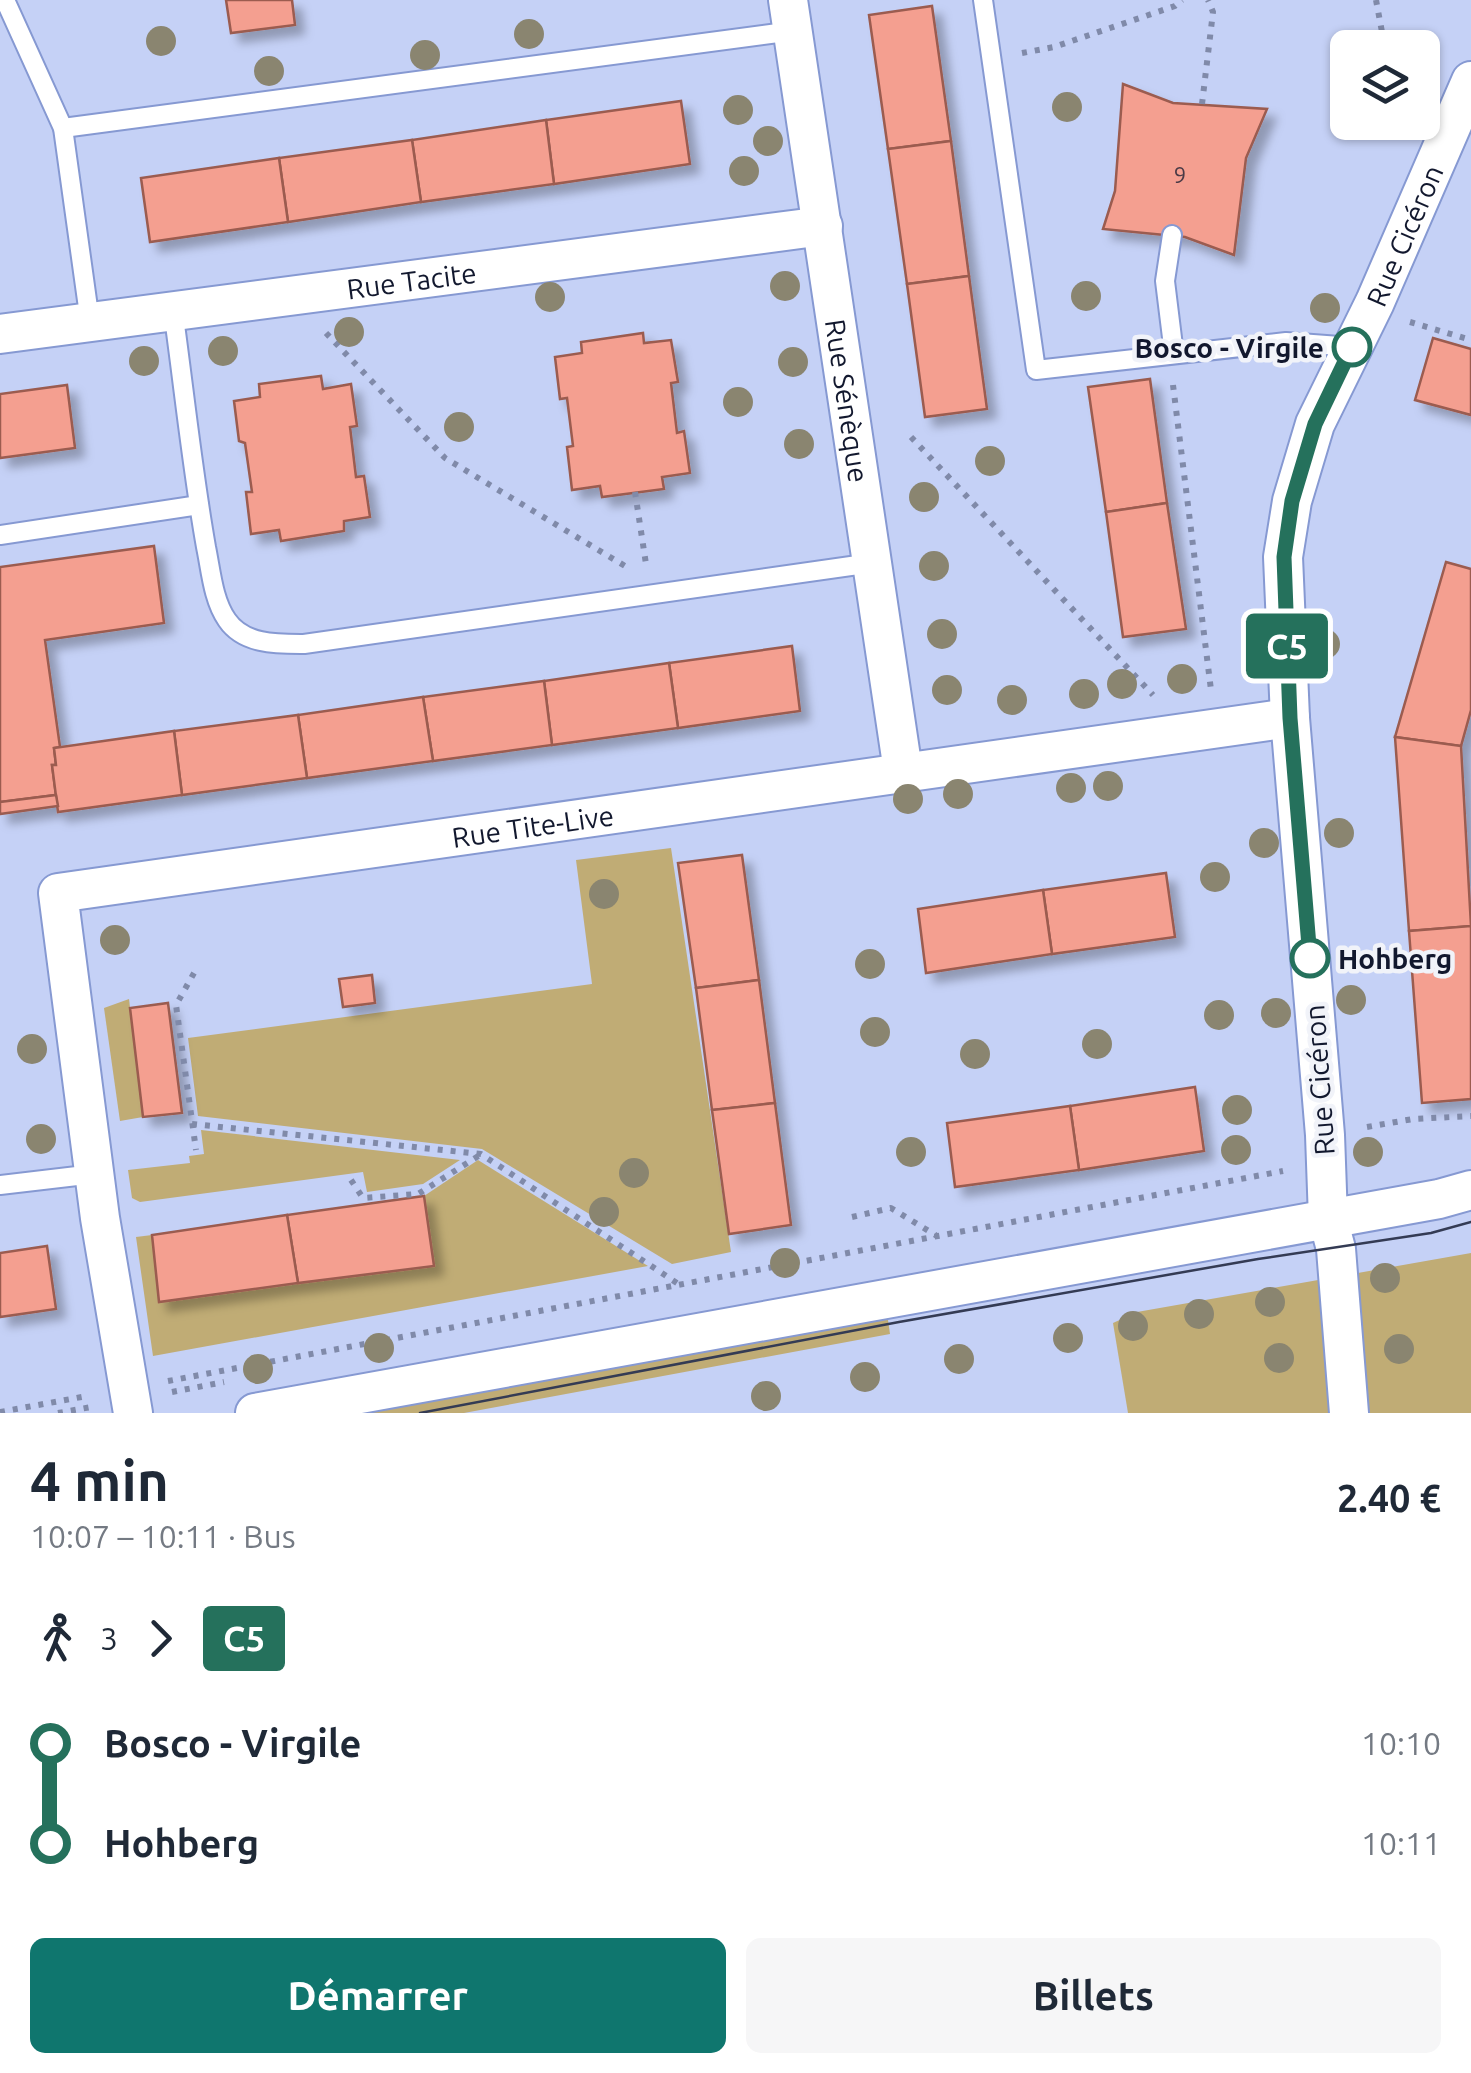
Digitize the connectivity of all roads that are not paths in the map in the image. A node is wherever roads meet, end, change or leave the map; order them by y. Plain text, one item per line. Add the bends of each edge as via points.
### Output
1 (6, 0) edge
2 (984, 0) edge
3 (790, 16) edge
4 (1471, 81) edge
5 (63, 128) junction
6 (823, 226) junction
7 (1172, 236) dead end
8 (173, 310) junction
9 (90, 322) junction
10 (0, 334) edge
11 (1352, 347) junction
12 (1174, 354) junction
13 (199, 505) junction
14 (0, 536) edge
15 (872, 562) junction
16 (1290, 718) junction
17 (902, 771) junction
18 (94, 1174) junction
19 (0, 1185) edge
20 (1471, 1190) edge
21 (1328, 1219) junction
22 (131, 1400) edge
23 (256, 1413) edge
24 (1349, 1413) edge

1 - 5 lane
2 - 12 lane via 1036,370
3 - 5 lane, Rue Sénèque
3 - 6 street, Rue Sénèque
4 - 11 street, Rue Cicéron
5 - 9 lane
6 - 8 street, Rue Tacite
6 - 15 street, Rue Sénèque
7 - 12 lane via 1165,281
8 - 9 street, Rue Tacite
8 - 13 lane
9 - 10 street, Rue Tacite
11 - 12 lane via 1286,342
11 - 16 street, Rue Cicéron via 1315,424 1292,501 1284,557
13 - 14 lane
13 - 15 lane via 214,592 228,622 247,637 273,644
15 - 17 street, Rue Sénèque
16 - 17 street, Rue Tite-Live
16 - 21 street, Rue Cicéron
17 - 18 street, Rue Tite-Live via 58,894
18 - 19 lane
18 - 22 street, Rue Tite-Live
20 - 21 street
21 - 23 street
21 - 24 street, Rue Cicéron

